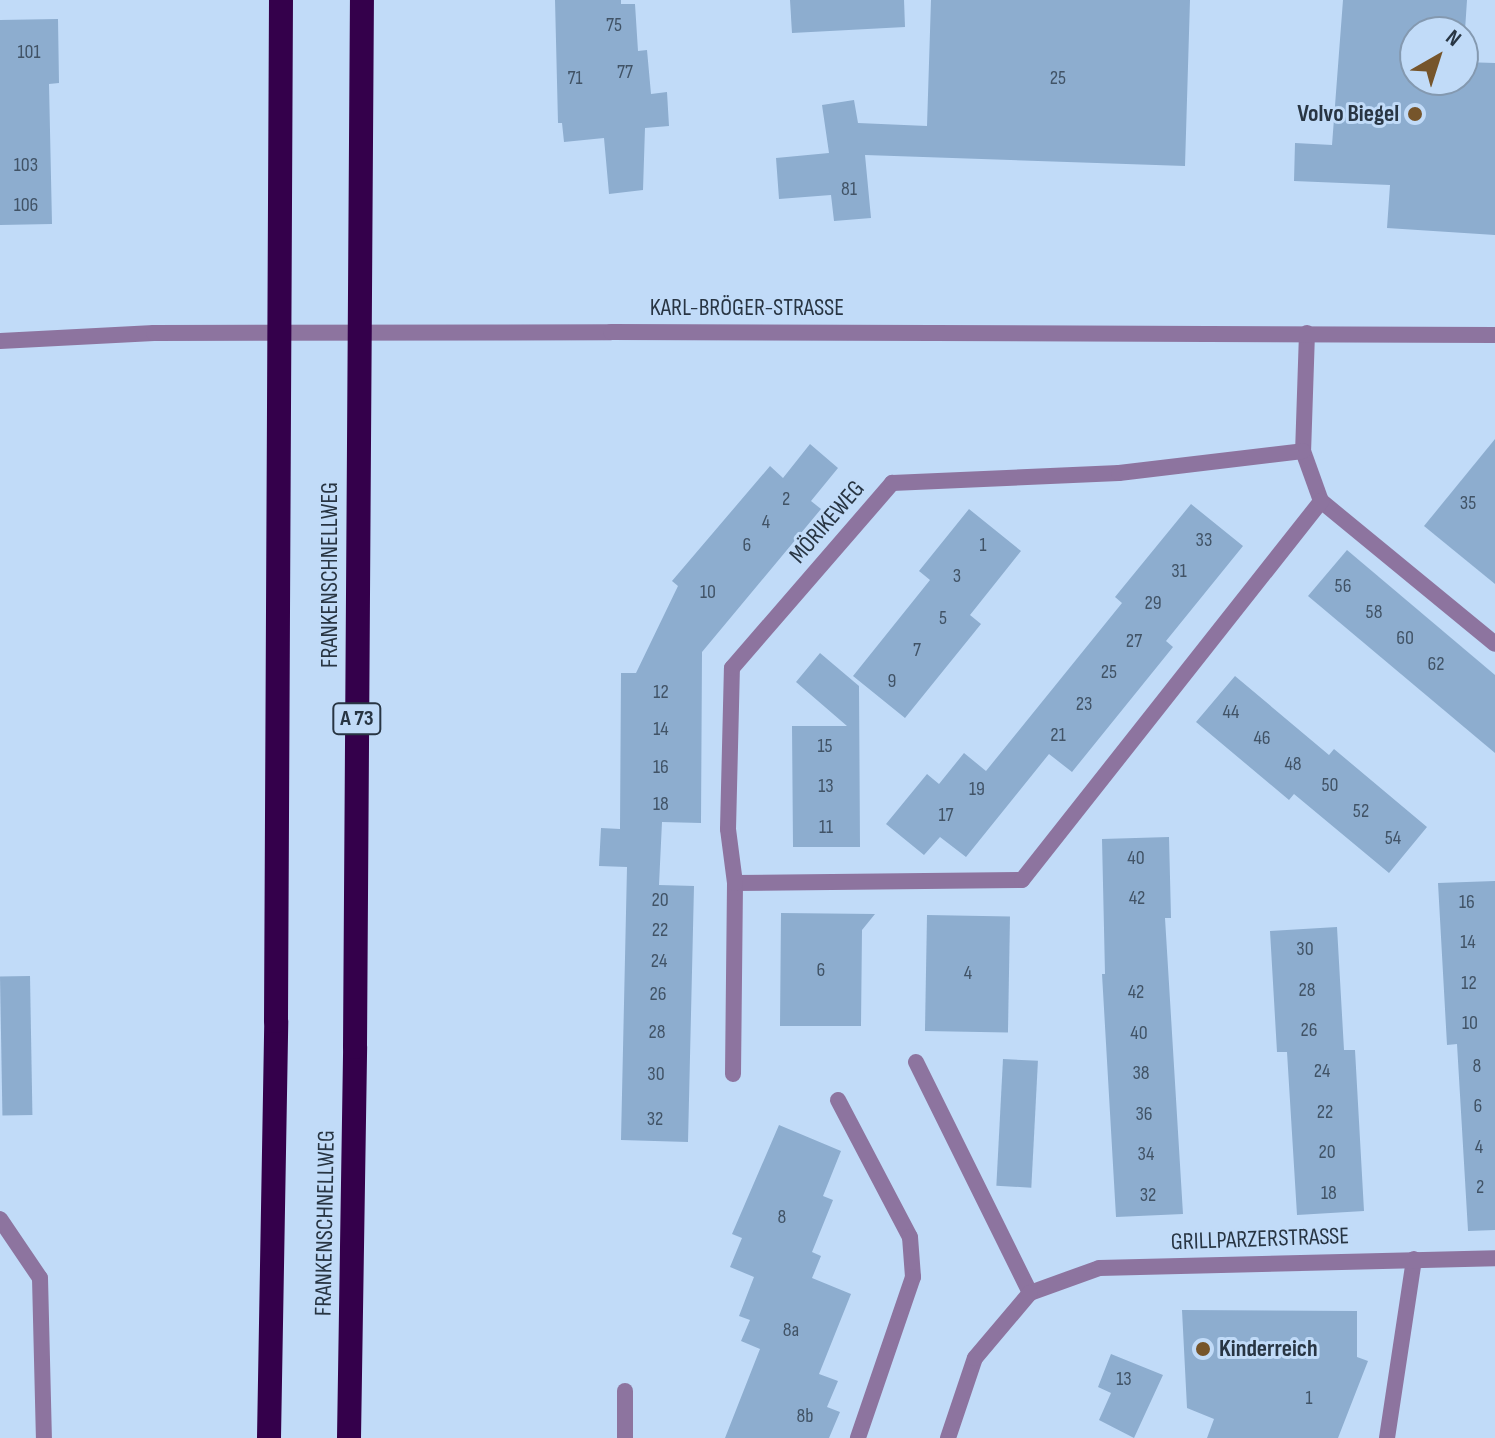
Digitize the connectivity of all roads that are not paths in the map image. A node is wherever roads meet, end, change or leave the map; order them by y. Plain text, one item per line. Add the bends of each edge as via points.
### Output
1 (281, 0) edge
2 (362, 0) edge
3 (1307, 333) junction
4 (1495, 335) edge
5 (0, 341) edge
6 (1303, 451) junction
7 (1321, 501) junction
8 (1495, 644) edge
9 (735, 883) junction
10 (916, 1062) dead end
11 (733, 1074) dead end
12 (838, 1100) dead end
13 (0, 1219) edge
14 (1495, 1258) edge
15 (1414, 1259) junction
16 (1030, 1293) junction
17 (625, 1391) dead end
18 (44, 1438) edge
19 (269, 1438) edge
20 (349, 1438) edge
21 (625, 1438) edge
22 (858, 1438) edge
23 (948, 1438) edge
24 (1387, 1438) edge

1 - 19 highway
2 - 20 highway, FRANKENSCHNELLWEG / A 73
3 - 4 street, KARL-BRÖGER-STRASSE
3 - 5 street, KARL-BRÖGER-STRASSE via 154,333
3 - 6 street
6 - 7 street
6 - 9 street, MÖRIKEWEG via 1119,473 892,483 732,668 728,829
7 - 8 street
7 - 9 street via 1022,880
9 - 11 street, MÖRIKEWEG
10 - 16 street
12 - 22 street via 910,1237 913,1277
13 - 18 street via 40,1278
14 - 15 street, GRILLPARZERSTRASSE
15 - 16 street, GRILLPARZERSTRASSE via 1099,1268
15 - 24 street
16 - 23 street via 975,1358
17 - 21 street

